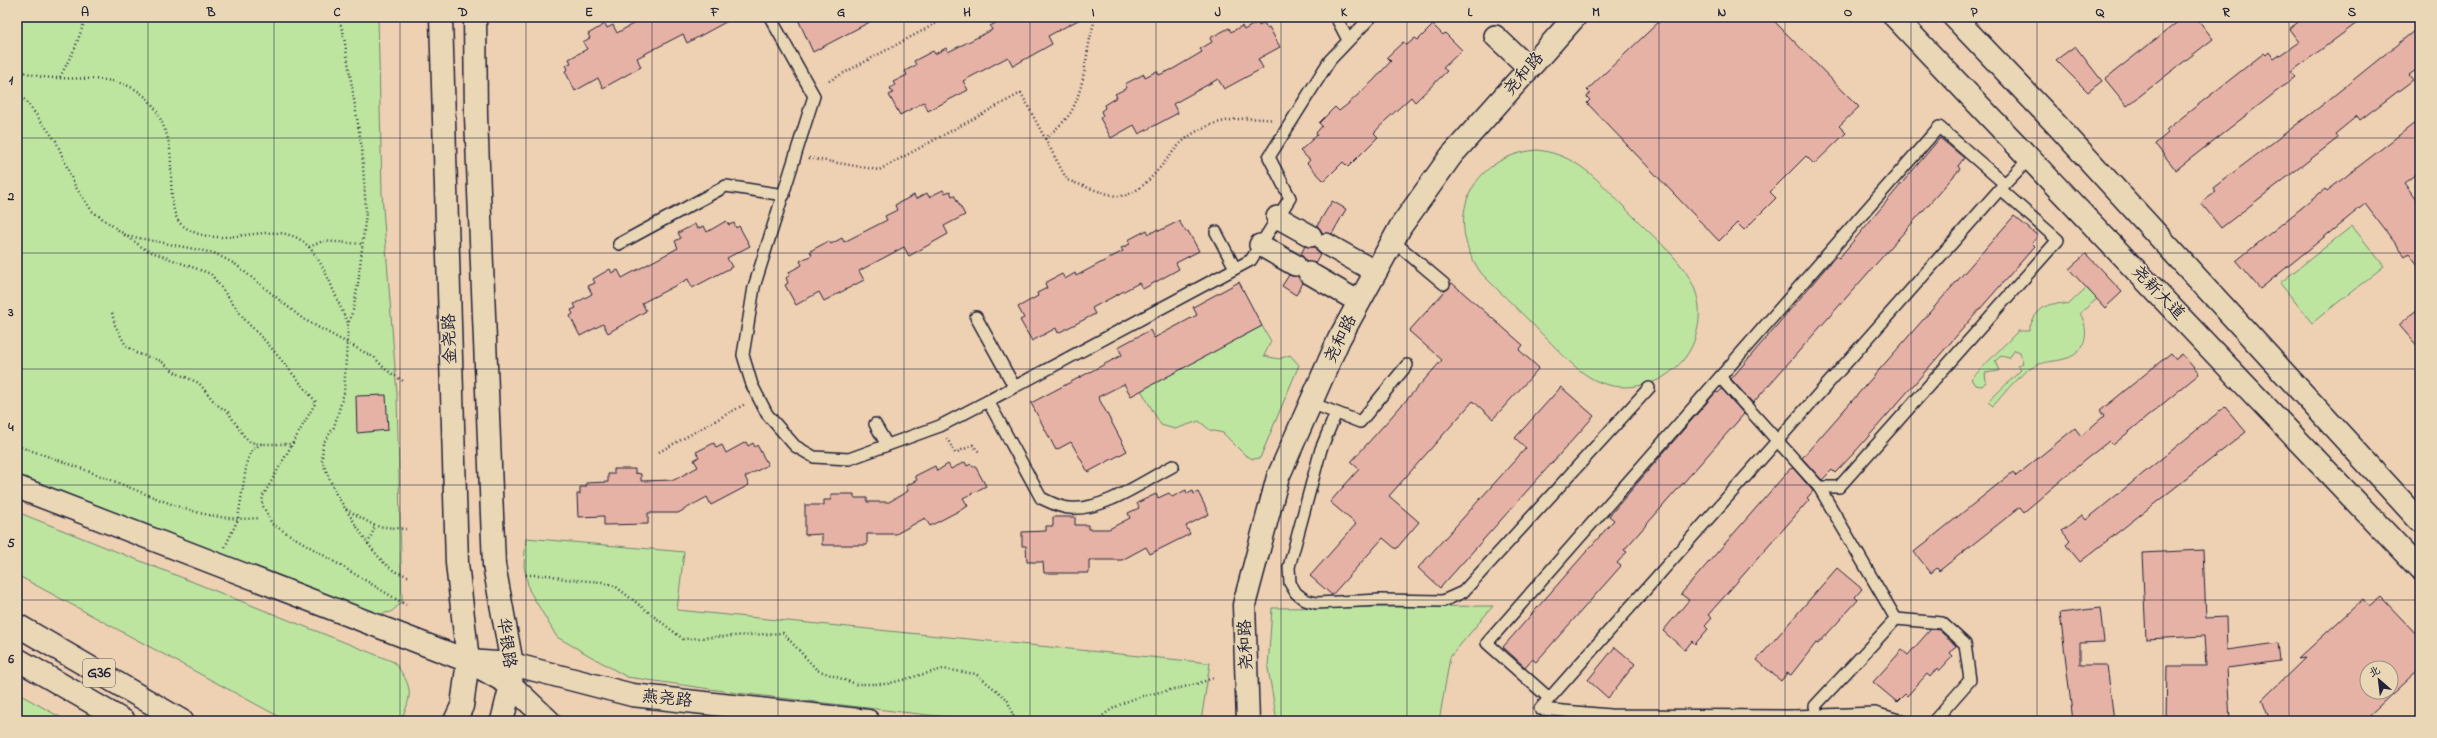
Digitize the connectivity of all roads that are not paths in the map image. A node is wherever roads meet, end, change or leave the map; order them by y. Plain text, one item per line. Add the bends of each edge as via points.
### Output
1 (441, 17) edge
2 (475, 17) edge
3 (770, 17) edge
4 (1336, 17) edge
5 (1371, 17) edge
6 (1575, 17) edge
7 (1895, 17) edge
8 (1954, 17) edge
9 (1495, 36) dead end
10 (1348, 40) junction
11 (1529, 68) junction
12 (2030, 158) junction
13 (2002, 187) junction
14 (784, 195) junction
15 (1277, 217) junction
16 (1216, 232) dead end
17 (1394, 241) junction
18 (620, 244) dead end
19 (1260, 245) junction
20 (1235, 268) junction
21 (1376, 272) junction
22 (1444, 284) dead end
23 (1359, 302) junction
24 (976, 317) dead end
25 (1407, 365) dead end
26 (1720, 377) junction
27 (1014, 386) junction
28 (1649, 388) dead end
29 (988, 401) junction
30 (1311, 403) junction
31 (1336, 413) junction
32 (875, 424) dead end
33 (887, 445) junction
34 (1173, 466) dead end
35 (17, 487) edge
36 (1819, 487) junction
37 (2420, 521) edge
38 (494, 565) joint
39 (2420, 569) edge
40 (1896, 619) junction
41 (17, 625) edge
42 (17, 659) edge
43 (468, 661) junction
44 (511, 674) junction
45 (1549, 698) junction
46 (1817, 715) junction
47 (1794, 719) edge
48 (124, 721) edge
49 (182, 721) edge
50 (455, 721) edge
51 (502, 721) edge
52 (549, 721) edge
53 (868, 721) edge
54 (1248, 721) edge
55 (1902, 721) edge
56 (1934, 721) edge

1 - 43 main road, 金尧路 via 457,563
2 - 38 main road, 金尧路 via 476,116
3 - 14 lane via 814,96
4 - 10 lane
5 - 10 lane
6 - 11 main road, 尧和路
7 - 12 main road, 尧新大道
8 - 37 main road via 2054,122
9 - 11 street
10 - 15 lane via 1330,60 1269,157 1290,198
11 - 17 main road, 尧和路 via 1451,156
12 - 13 lane
12 - 39 main road, 尧新大道
13 - 26 lane via 1939,127
13 - 36 lane via 2058,240 1839,487
13 - 45 lane
14 - 18 lane via 726,186
14 - 33 lane via 754,287 743,355 752,385 767,414 794,446 814,457 849,459
15 - 19 lane
15 - 21 street
16 - 20 lane
17 - 21 main road, 尧和路
17 - 22 lane
19 - 20 lane via 1251,260
19 - 23 street
20 - 27 lane
21 - 23 main road, 尧和路
23 - 30 main road, 尧和路 via 1339,339
24 - 27 lane
25 - 31 lane via 1360,422
26 - 36 lane
26 - 45 lane via 1487,643
27 - 29 lane
28 - 31 lane via 1463,592 1443,602 1381,600 1316,603 1305,600 1290,582 1289,567 1306,502 1321,448
29 - 33 lane via 940,426
29 - 34 lane via 1041,498 1054,504 1070,508 1096,506
30 - 31 lane
30 - 54 main road, 尧和路 via 1278,477 1244,605
32 - 33 lane
35 - 43 main road
36 - 40 lane
38 - 44 main road, 华银路
40 - 46 lane via 1815,706
40 - 56 lane via 1942,623 1965,644 1970,680
41 - 49 main road, G36
42 - 48 main road, G36
43 - 44 main road
43 - 50 main road via 462,706
44 - 51 main road, 华银路
44 - 52 main road
44 - 53 main road, 燕尧路 via 632,695
45 - 47 lane via 1540,708 1610,715
46 - 47 lane
46 - 55 lane via 1875,714

